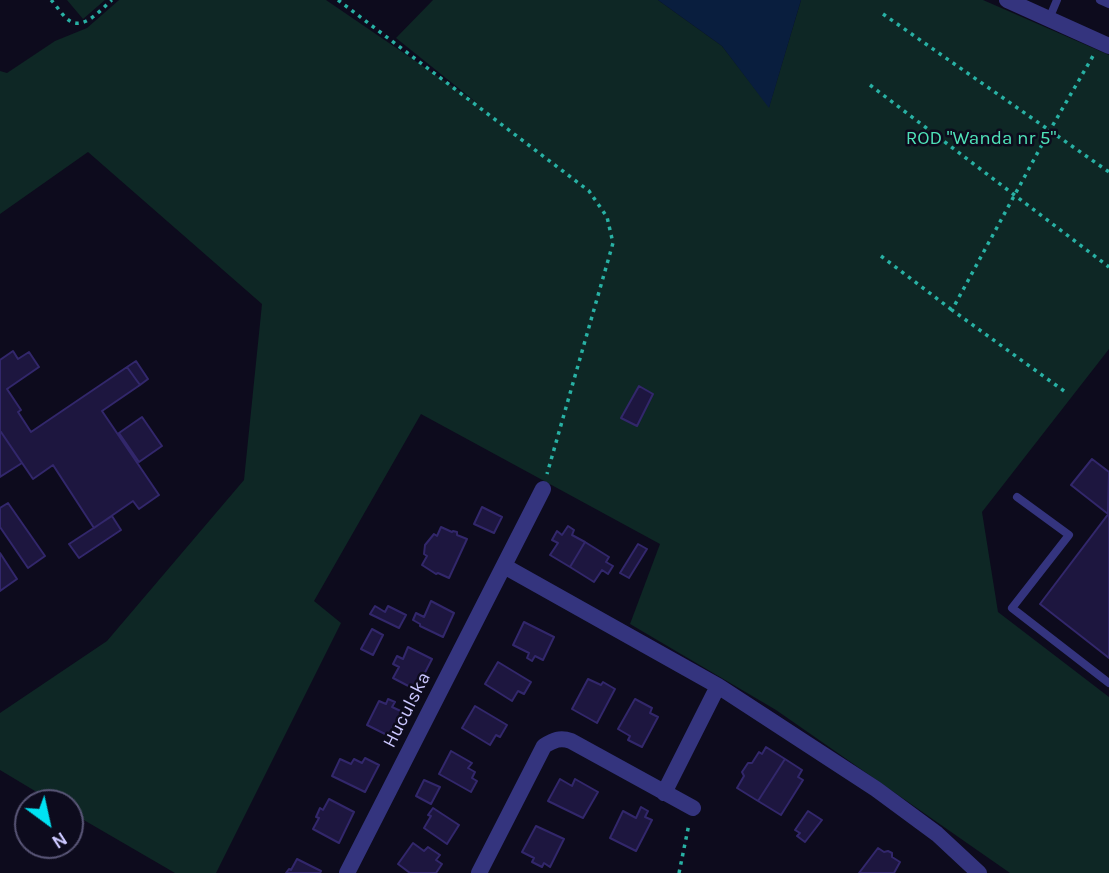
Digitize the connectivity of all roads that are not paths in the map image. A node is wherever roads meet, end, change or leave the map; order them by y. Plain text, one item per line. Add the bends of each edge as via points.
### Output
1 (1007, 0) edge
2 (1057, 0) edge
3 (1101, 0) edge
4 (1109, 4) edge
5 (1049, 19) junction
6 (1105, 44) edge
7 (543, 489) road end
8 (1017, 498) dead end
9 (504, 566) junction
10 (1109, 683) edge
11 (718, 686) junction
12 (664, 793) junction
13 (692, 808) road end
14 (347, 873) edge
15 (479, 873) edge
16 (979, 873) edge

1 - 5 street
2 - 5 lane
3 - 4 lane
5 - 6 street
7 - 9 street, Huculska
8 - 10 lane via 1069,535 1012,608
9 - 11 street
9 - 14 street, Huculska
11 - 12 street
11 - 16 street via 876,789 937,834
12 - 13 street
12 - 15 street via 571,741 554,741 544,746

